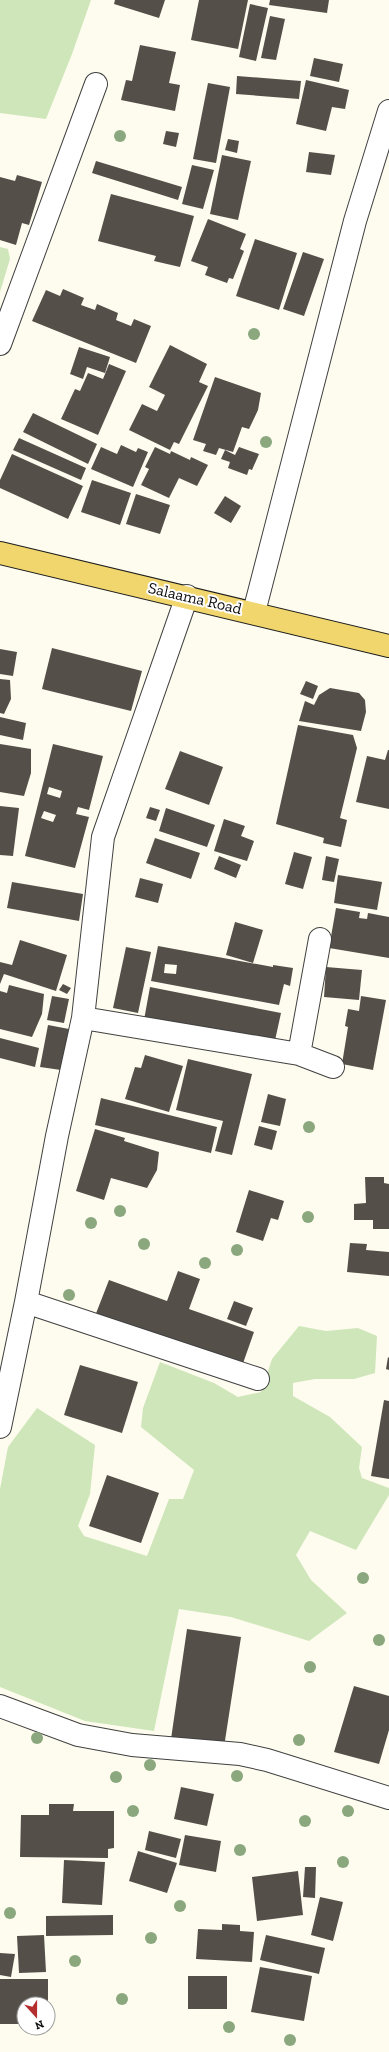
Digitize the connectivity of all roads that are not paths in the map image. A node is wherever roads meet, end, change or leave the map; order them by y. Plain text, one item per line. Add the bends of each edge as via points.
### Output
1 (96, 84) dead end
2 (389, 111) edge
3 (0, 344) edge
4 (0, 553) edge
5 (187, 596) junction
6 (254, 612) junction
7 (389, 646) edge
8 (320, 939) dead end
9 (83, 1018) junction
10 (299, 1054) junction
11 (333, 1067) dead end
12 (26, 1302) junction
13 (258, 1379) dead end
14 (0, 1427) edge
15 (0, 1706) edge
16 (389, 1798) edge

1 - 3 street
2 - 6 street via 355,221
4 - 5 main road, Salaama Road
5 - 6 main road, Salaama Road
5 - 9 street via 103,837
6 - 7 main road, Salaama Road
8 - 10 street
9 - 10 street
9 - 12 street via 57,1136
10 - 11 street
12 - 13 street
12 - 14 street
15 - 16 street via 78,1735 132,1745 240,1754

